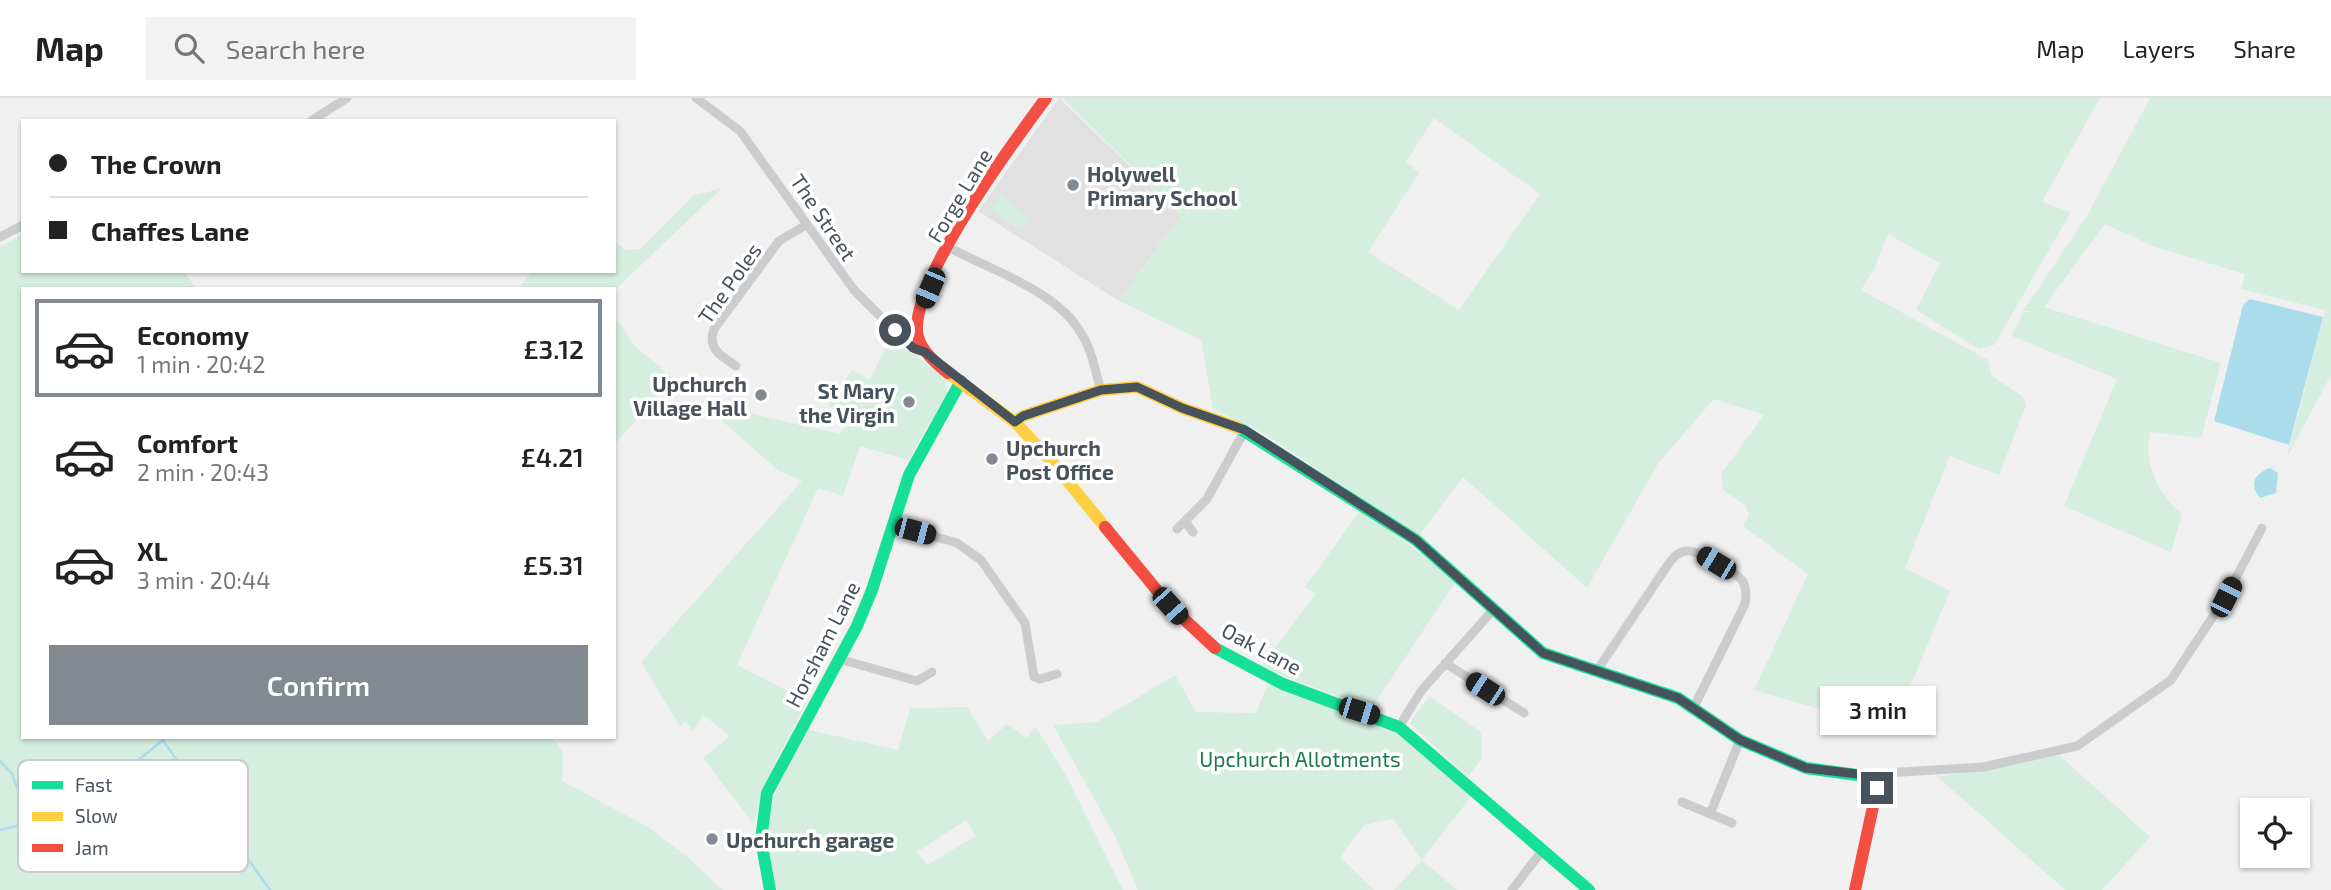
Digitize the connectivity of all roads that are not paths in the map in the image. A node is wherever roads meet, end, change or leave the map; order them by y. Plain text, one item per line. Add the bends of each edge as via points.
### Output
1 (347, 98) edge
2 (696, 98) edge
3 (1046, 98) edge
4 (314, 119) edge
5 (806, 225) junction
6 (21, 226) edge
7 (0, 237) edge
8 (950, 248) junction
9 (918, 318) joint
10 (917, 332) junction
11 (901, 334) junction
12 (925, 352) junction
13 (736, 366) dead end
14 (961, 381) junction
15 (1101, 390) junction
16 (1015, 422) junction
17 (1245, 430) junction
18 (894, 525) junction
19 (2263, 528) dead end
20 (1193, 532) dead end
21 (1493, 610) junction
22 (839, 659) junction
23 (1445, 663) junction
24 (1598, 670) junction
25 (932, 672) dead end
26 (1057, 674) dead end
27 (1694, 707) junction
28 (1524, 713) dead end
29 (1399, 727) junction
30 (1740, 740) junction
31 (1873, 777) junction
32 (1682, 802) dead end
33 (1710, 814) junction
34 (1732, 823) dead end
35 (1541, 852) junction
36 (770, 890) edge
37 (1511, 890) edge
38 (1589, 890) edge
39 (1855, 890) edge

1 - 4 street
2 - 5 street, The Street via 740,131
3 - 8 street, Forge Lane via 972,204
5 - 11 street, The Street via 850,286
5 - 13 street, The Poles via 779,242 714,329 713,348
6 - 7 street
8 - 9 street, Forge Lane
8 - 15 street via 1062,309 1084,337
9 - 10 street, Oak Lane
10 - 11 street
10 - 12 street, Oak Lane
11 - 12 street, The Street via 913,348
12 - 14 street, Oak Lane
14 - 16 street, Oak Lane
14 - 18 street, Horsham Lane via 911,471
15 - 16 street
15 - 17 street via 1137,387
16 - 29 street, Oak Lane via 1157,591 1212,646 1261,674
17 - 20 street via 1207,499 1181,525
17 - 21 street via 1416,540
18 - 22 street, Horsham Lane via 864,612
18 - 26 street via 954,542 976,555 1026,625 1034,677
19 - 31 street via 2226,597 2171,680 2077,747 1983,767
21 - 23 street
21 - 24 street via 1543,653
22 - 25 street via 917,681
22 - 36 street, Horsham Lane via 766,796 761,840
23 - 28 street
23 - 29 street
24 - 27 street
24 - 27 street via 1669,563 1685,551 1699,553 1740,578 1746,594
27 - 30 street
29 - 35 street, Oak Lane
30 - 31 street via 1806,768
30 - 33 street
31 - 39 street via 1877,788
32 - 33 street
33 - 34 street
35 - 37 street
35 - 38 street, Oak Lane

